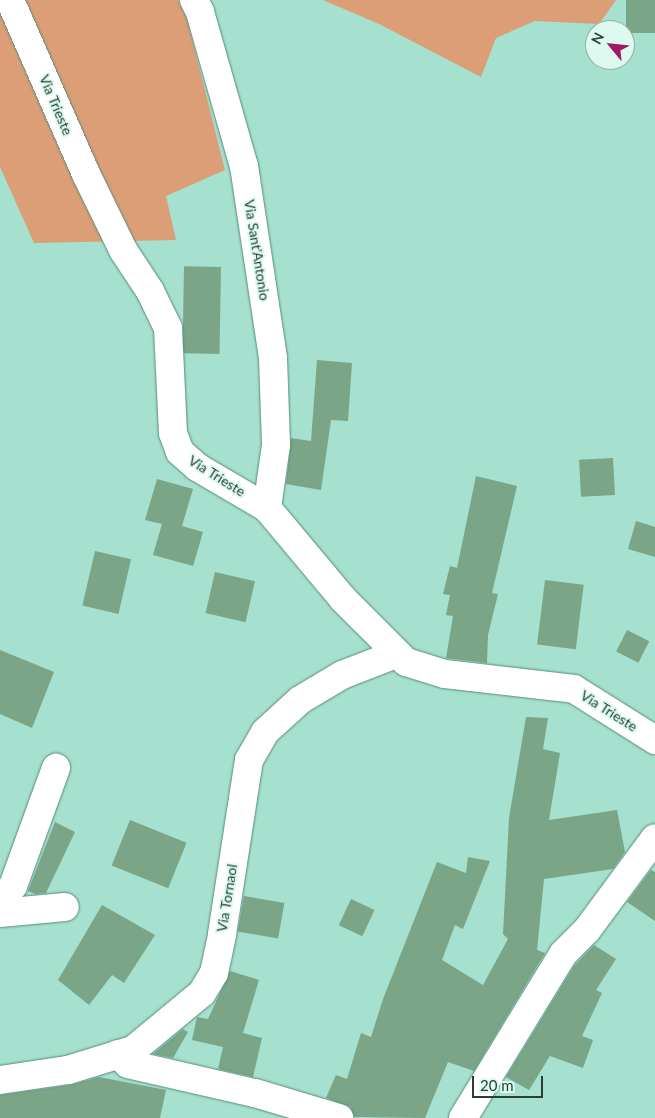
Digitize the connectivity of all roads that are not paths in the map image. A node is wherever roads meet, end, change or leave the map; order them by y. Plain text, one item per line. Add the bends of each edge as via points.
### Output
1 (10, 0) edge
2 (194, 0) edge
3 (267, 508) junction
4 (396, 654) junction
5 (655, 740) edge
6 (56, 768) dead end
7 (655, 838) edge
8 (0, 900) edge
9 (65, 907) dead end
10 (0, 913) edge
11 (118, 1054) junction
12 (0, 1080) edge
13 (339, 1118) edge
14 (463, 1118) edge

1 - 3 street, Via Trieste via 86,174 123,250 150,291 168,328 176,443 197,467
2 - 3 street, Via Sant'Antonio via 244,166 273,358 276,445
3 - 4 street, Via Trieste via 343,598
4 - 5 street, Via Trieste via 414,667 446,674 574,689
4 - 11 street, Via Tornaol via 342,675 300,700 265,732 249,760 214,973 202,994 182,1013 133,1050
6 - 8 street via 13,886
7 - 14 street via 587,930 563,954
9 - 10 street
11 - 12 street, Via Tornaol via 68,1070
11 - 13 street via 128,1064 255,1092

